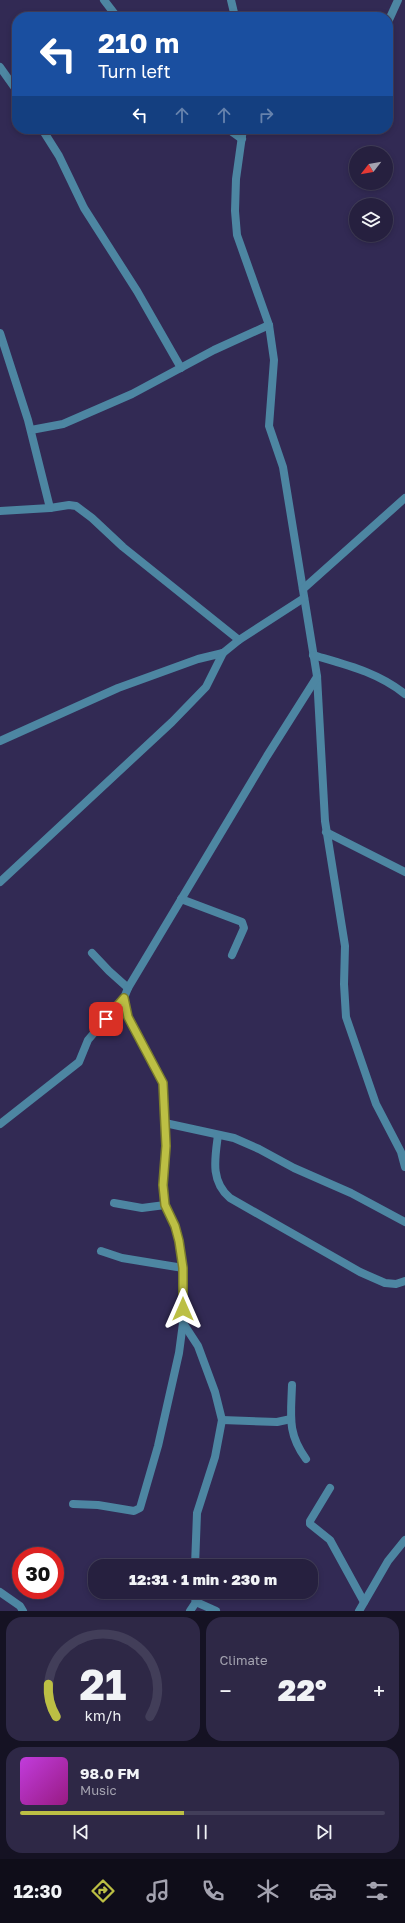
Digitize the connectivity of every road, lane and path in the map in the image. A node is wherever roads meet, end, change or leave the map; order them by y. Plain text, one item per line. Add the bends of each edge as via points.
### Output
1 (104, 0) edge
2 (231, 0) edge
3 (399, 0) edge
4 (405, 2) edge
5 (113, 12) edge
6 (234, 12) edge
7 (393, 12) edge
8 (0, 67) edge
9 (12, 84) edge
10 (45, 134) edge
11 (235, 134) edge
12 (242, 134) edge
13 (242, 139) junction
14 (269, 325) junction
15 (0, 333) edge
16 (181, 368) junction
17 (31, 430) junction
18 (405, 498) edge
19 (50, 508) junction
20 (0, 512) edge
21 (303, 589) junction
22 (304, 598) junction
23 (239, 640) junction
24 (223, 653) junction
25 (314, 655) junction
26 (317, 676) junction
27 (405, 694) edge
28 (0, 741) edge
29 (326, 832) junction
30 (405, 872) edge
31 (0, 882) edge
32 (181, 899) junction
33 (92, 953) dead end
34 (232, 955) dead end
35 (128, 988) junction
36 (124, 998) junction
37 (166, 1123) junction
38 (0, 1124) edge
39 (218, 1135) junction
40 (405, 1167) edge
41 (114, 1203) dead end
42 (165, 1205) junction
43 (405, 1222) edge
44 (101, 1251) dead end
45 (183, 1268) junction
46 (405, 1281) edge
47 (183, 1323) junction
48 (292, 1385) dead end
49 (291, 1419) junction
50 (222, 1420) junction
51 (306, 1459) dead end
52 (330, 1488) dead end
53 (73, 1504) dead end
54 (405, 1540) edge
55 (195, 1559) edge
56 (0, 1592) edge
57 (195, 1599) edge
58 (196, 1602) junction
59 (364, 1602) junction
60 (23, 1611) edge
61 (190, 1611) edge
62 (216, 1611) edge
63 (359, 1611) edge

1 - 5 street
2 - 6 street
3 - 4 street
3 - 7 street
8 - 9 street
10 - 16 street via 59,156 84,208 137,291
11 - 13 street
12 - 13 street
13 - 14 street via 236,179 237,235
14 - 16 street
14 - 21 street via 274,360 269,426 282,467
15 - 17 street
16 - 17 street via 132,394 63,424
17 - 19 street
18 - 21 street
19 - 20 street
19 - 23 street via 69,505 81,509 123,547
21 - 22 street
22 - 23 street
22 - 25 street
23 - 24 street
24 - 28 street via 198,659 118,688
24 - 31 street via 206,687 172,722
25 - 26 street
25 - 27 street via 359,668 390,682
26 - 29 street
26 - 32 street
29 - 30 street
29 - 40 street via 345,946 346,1017 376,1104 401,1152
32 - 34 street via 242,922 244,928
32 - 35 street
33 - 35 street
35 - 36 street
36 - 37 street via 128,1017 163,1083
36 - 38 street via 88,1040 79,1062
37 - 39 street
37 - 42 street via 163,1185
39 - 43 street via 234,1138 259,1149
39 - 46 street via 213,1166 222,1192 360,1272 385,1283 396,1284
41 - 42 street via 142,1208
42 - 45 street via 175,1226
44 - 45 street via 122,1258
45 - 47 street
47 - 50 street via 198,1346
47 - 53 street via 179,1353 158,1446 140,1508 134,1511
48 - 49 street
49 - 50 street via 277,1422
49 - 51 street via 292,1434
50 - 55 street via 215,1458 197,1513
52 - 59 street via 310,1524 330,1540
54 - 59 street via 388,1561
56 - 60 street
57 - 58 street
58 - 61 street
58 - 62 street
59 - 63 street

